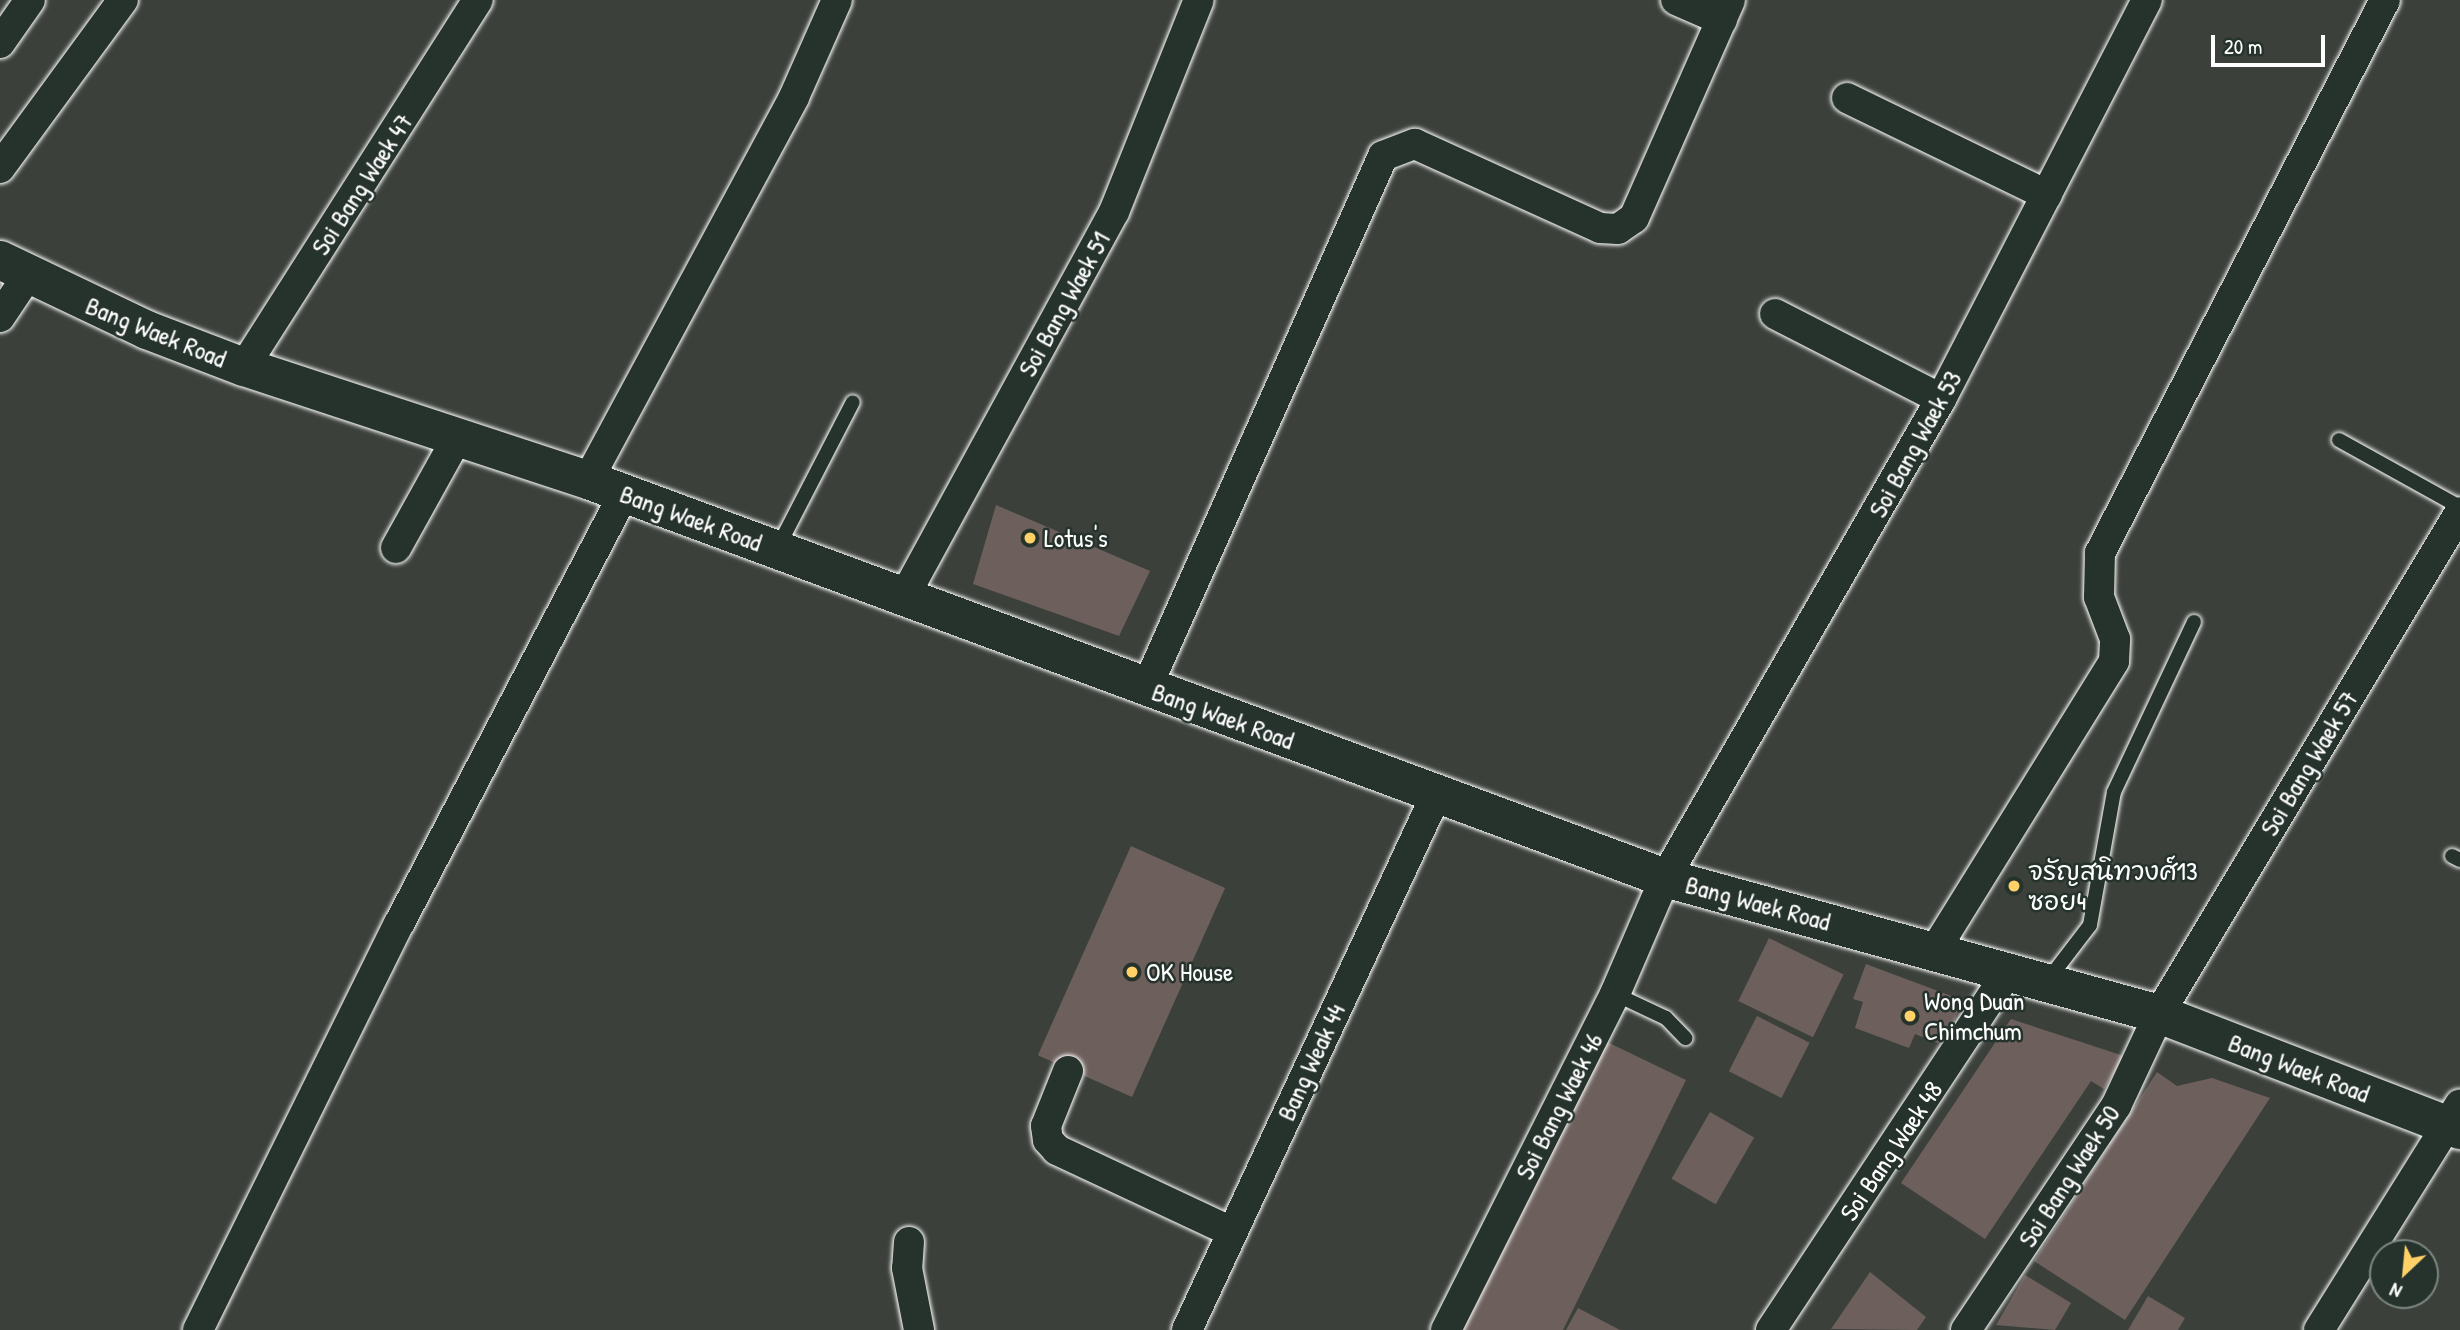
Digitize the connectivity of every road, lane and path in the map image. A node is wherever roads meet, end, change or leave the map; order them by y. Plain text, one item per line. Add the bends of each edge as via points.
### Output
1 (30, 0) edge
2 (123, 0) edge
3 (478, 0) edge
4 (837, 0) edge
5 (1199, 0) edge
6 (1676, 0) edge
7 (2147, 0) edge
8 (2385, 0) edge
9 (1726, 10) edge
10 (0, 43) edge
11 (1847, 98) dead end
12 (0, 168) edge
13 (2047, 195) junction
14 (14, 267) edge
15 (1775, 314) dead end
16 (0, 317) edge
17 (244, 367) junction
18 (1941, 399) junction
19 (853, 402) dead end
20 (457, 438) junction
21 (2339, 440) dead end
22 (588, 480) junction
23 (624, 493) junction
24 (2460, 510) edge
25 (396, 548) dead end
26 (776, 550) junction
27 (904, 597) junction
28 (2194, 622) dead end
29 (1146, 689) junction
30 (1436, 794) junction
31 (1665, 878) junction
32 (1935, 950) junction
33 (2009, 971) junction
34 (2048, 980) junction
35 (1615, 994) junction
36 (2159, 1014) junction
37 (1685, 1038) dead end
38 (1068, 1071) dead end
39 (2456, 1120) edge
40 (1232, 1233) junction
41 (909, 1242) dead end
42 (198, 1330) edge
43 (919, 1330) edge
44 (1187, 1330) edge
45 (1446, 1330) edge
46 (1771, 1330) edge
47 (1966, 1330) edge
48 (2319, 1330) edge

1 - 10 street
2 - 12 street
3 - 17 street, Soi Bang Waek 47
4 - 22 street via 793,97
5 - 27 street, Soi Bang Waek 51 via 1114,212
6 - 9 street
7 - 13 street, Soi Bang Waek 53
8 - 32 street via 2101,553 2099,597 2116,639 2114,661
9 - 29 street via 1634,218 1618,229 1600,228 1416,144 1383,156
11 - 13 street
13 - 18 street, Soi Bang Waek 53
14 - 16 street
14 - 17 main road, Bang Waek Road
15 - 18 street
17 - 20 main road, Bang Waek Road
18 - 31 street, Soi Bang Waek 53
19 - 26 lane
20 - 22 main road, Bang Waek Road
20 - 25 street
21 - 24 lane
22 - 23 main road, Bang Waek Road
23 - 26 main road, Bang Waek Road
23 - 42 street via 398,924
24 - 36 street, Soi Bang Waek 57
26 - 27 main road, Bang Waek Road
27 - 29 main road, Bang Waek Road
28 - 34 lane via 2114,792 2090,925
29 - 30 main road, Bang Waek Road
30 - 31 main road, Bang Waek Road
30 - 40 street, Bang Weak 44
31 - 32 main road, Bang Waek Road
31 - 35 street, Soi Bang Waek 46
32 - 33 main road, Bang Waek Road
33 - 34 main road, Bang Waek Road
33 - 46 street, Soi Bang Waek 48
34 - 36 main road, Bang Waek Road
35 - 37 lane via 1666,1018
35 - 45 street, Soi Bang Waek 46
36 - 39 main road, Bang Waek Road
36 - 47 street, Soi Bang Waek 50 via 2116,1106
38 - 40 street via 1046,1126 1048,1140
39 - 48 street
40 - 44 street, Bang Weak 44
41 - 43 street via 906,1268

